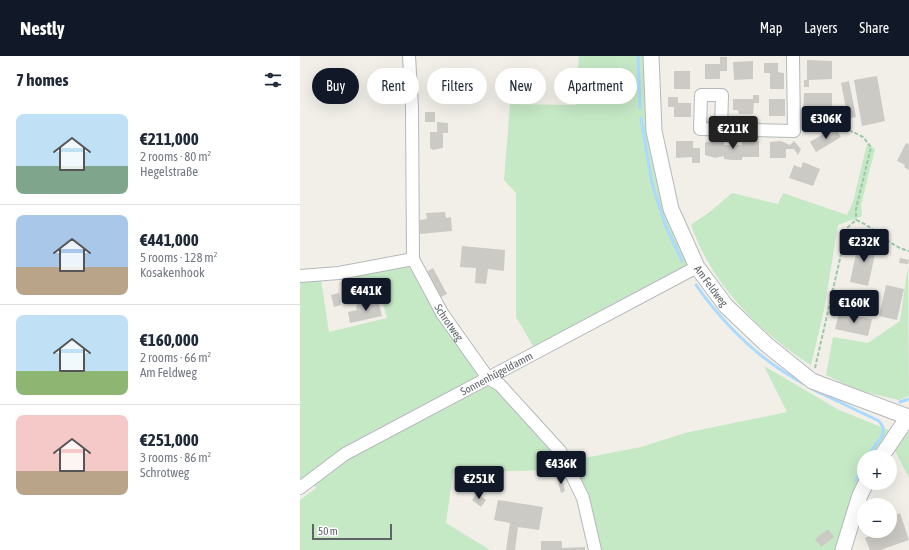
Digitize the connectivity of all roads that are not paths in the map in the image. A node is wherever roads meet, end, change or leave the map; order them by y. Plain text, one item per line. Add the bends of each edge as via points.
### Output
1 (409, 56) edge
2 (651, 56) edge
3 (793, 56) edge
4 (722, 129) dead end
5 (413, 260) junction
6 (697, 267) junction
7 (300, 276) edge
8 (488, 378) junction
9 (909, 417) edge
10 (886, 450) edge
11 (300, 488) edge
12 (862, 490) edge
13 (595, 550) edge
14 (843, 550) edge

1 - 5 street, Schrotweg
2 - 6 street, Am Feldweg via 654,131 671,209
3 - 4 street via 794,131
5 - 7 street via 339,273
5 - 8 street, Schrotweg via 442,313
6 - 8 street, Sonnenhügeldamm
6 - 9 street, Am Feldweg via 726,306 766,344 812,381
8 - 11 street, Sonnenhügeldamm via 345,454
8 - 13 street, Schrotweg via 500,384 560,451 583,498
9 - 10 street
12 - 14 street

